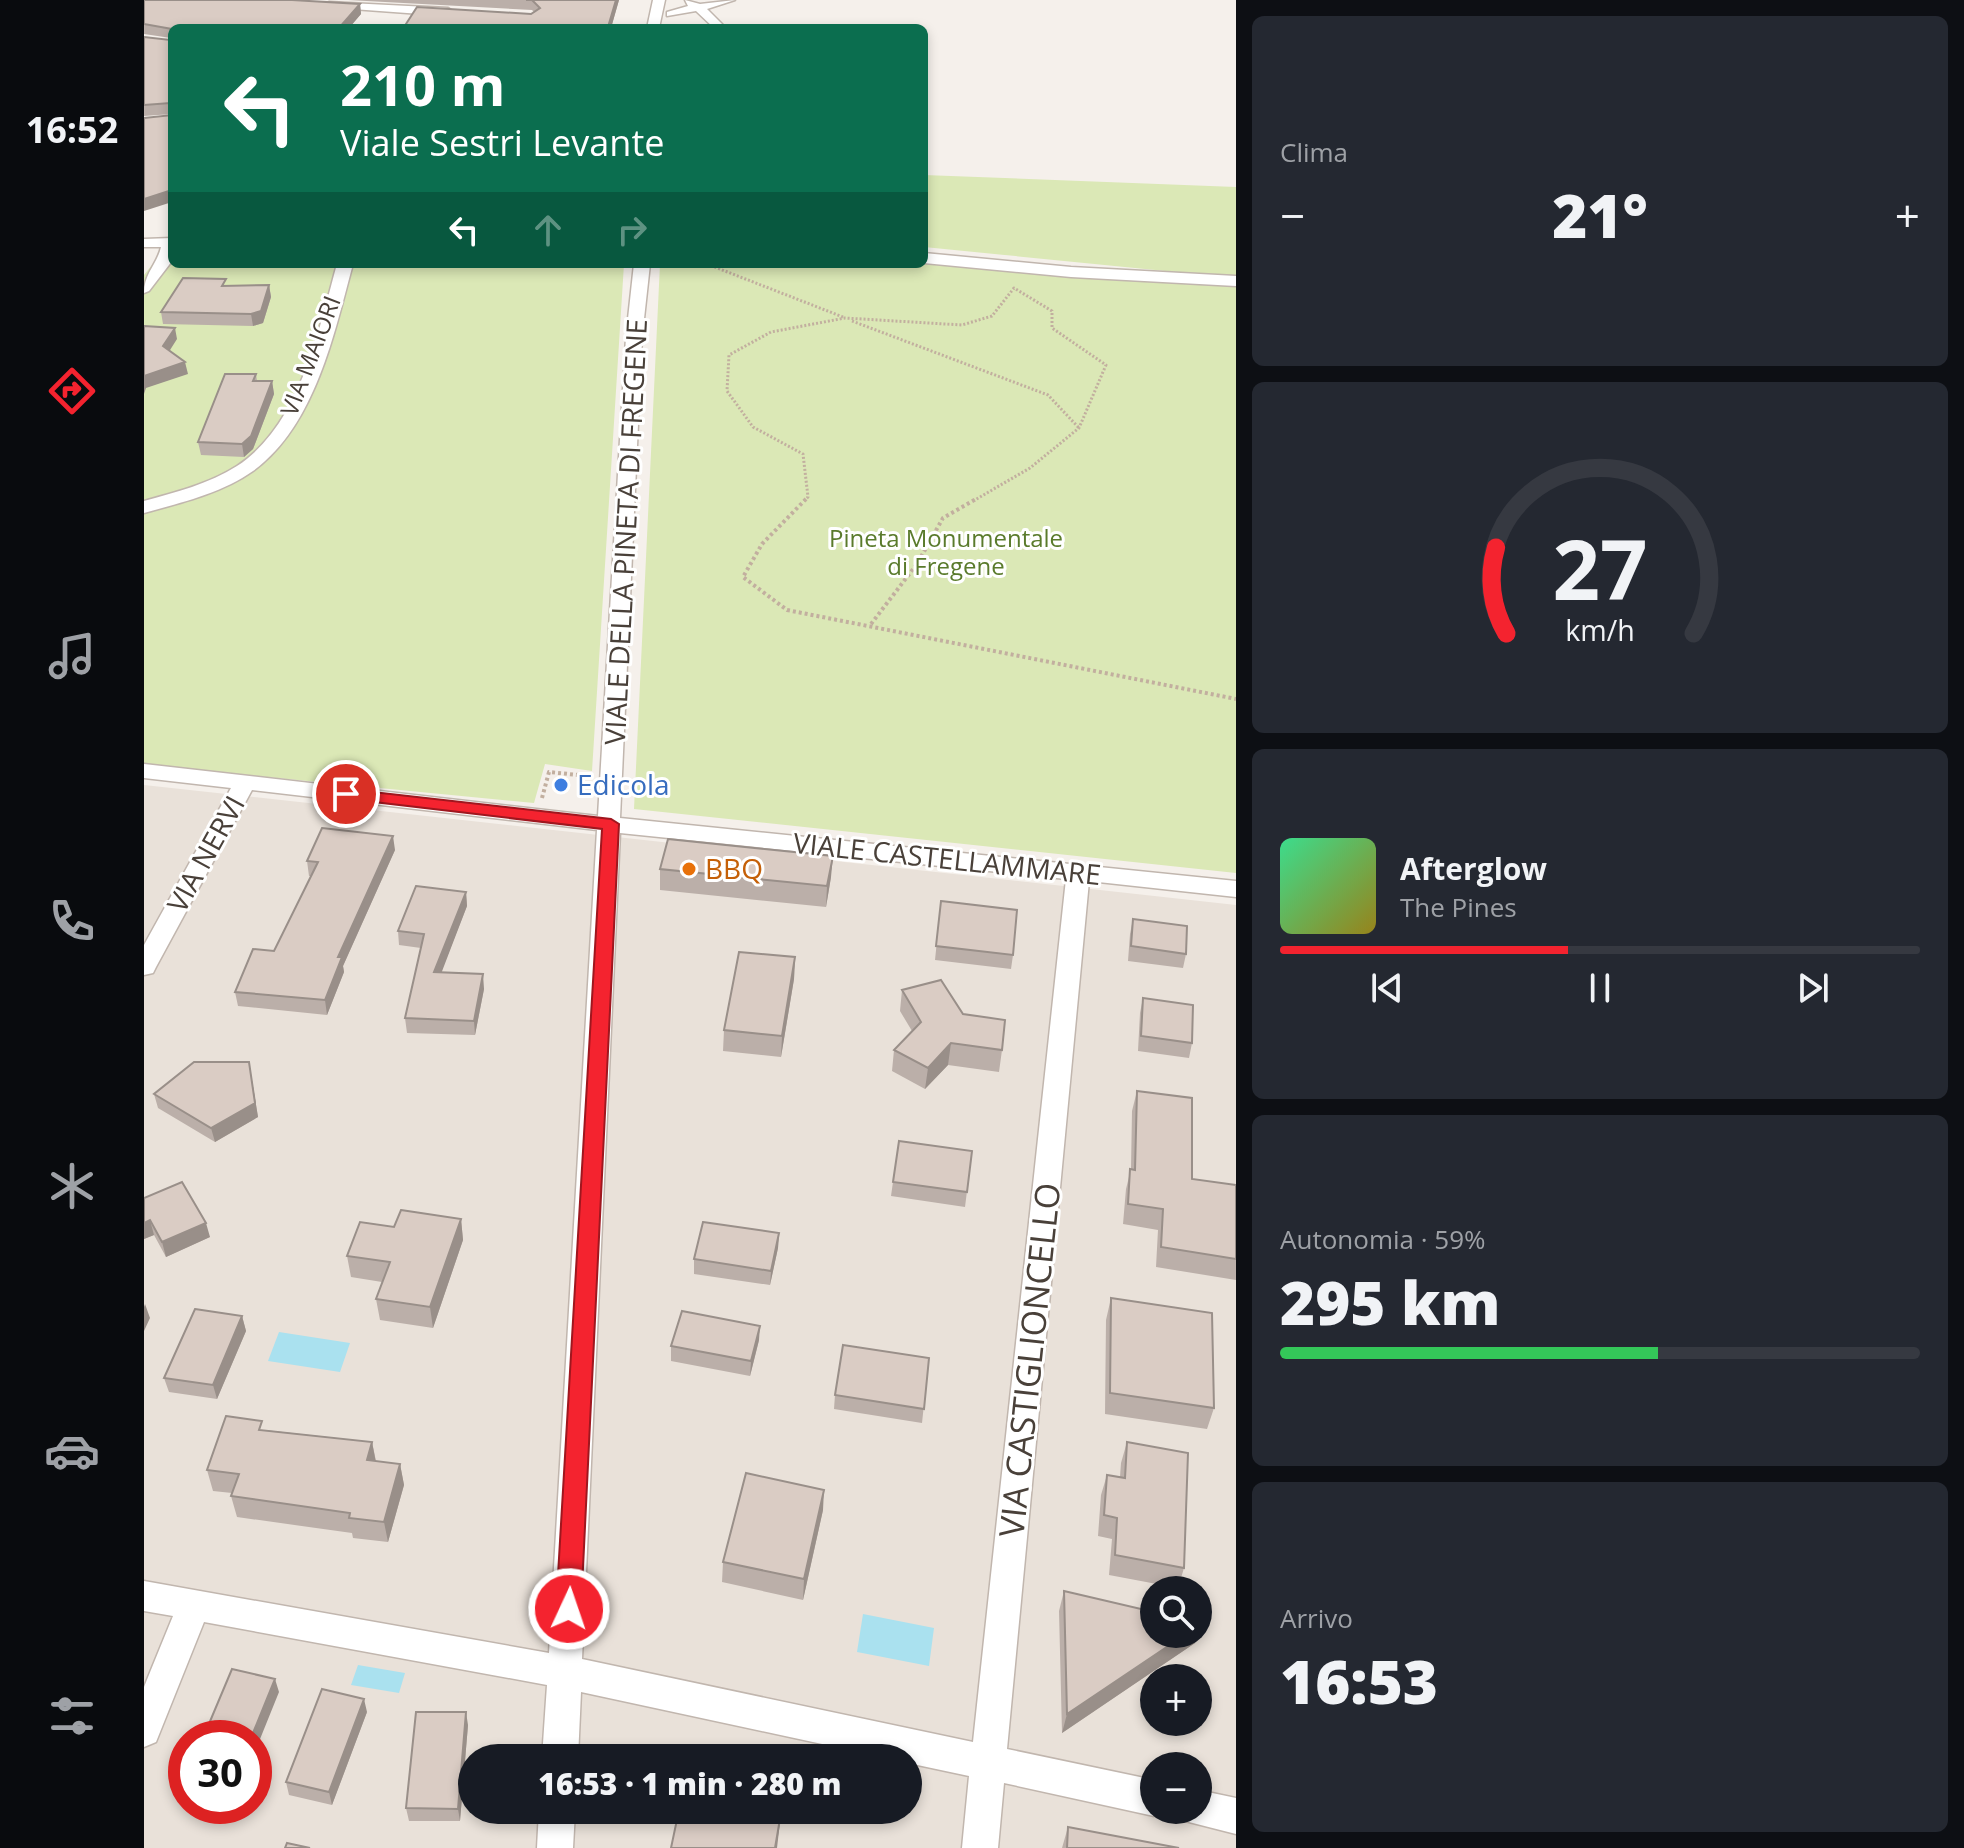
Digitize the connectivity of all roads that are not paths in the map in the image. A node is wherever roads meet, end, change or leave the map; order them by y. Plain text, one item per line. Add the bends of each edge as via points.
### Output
1 (659, 0) edge
2 (668, 0) edge
3 (726, 1) edge
4 (690, 3) edge
5 (320, 4) edge
6 (379, 8) edge
7 (400, 8) junction
8 (459, 12) edge
9 (671, 14) junction
10 (711, 16) junction
11 (390, 24) edge
12 (654, 24) edge
13 (670, 24) edge
14 (717, 24) edge
15 (168, 242) edge
16 (144, 243) edge
17 (928, 249) edge
18 (168, 252) edge
19 (928, 258) edge
20 (344, 268) edge
21 (642, 268) edge
22 (1152, 276) junction
23 (1236, 281) edge
24 (144, 288) edge
25 (144, 507) edge
26 (144, 771) edge
27 (245, 782) junction
28 (611, 824) junction
29 (1078, 872) junction
30 (1236, 889) edge
31 (144, 967) edge
32 (144, 1596) edge
33 (193, 1607) junction
34 (565, 1672) junction
35 (144, 1730) edge
36 (561, 1744) edge
37 (989, 1763) junction
38 (1140, 1795) edge
39 (1212, 1811) edge
40 (1236, 1816) edge
41 (556, 1824) edge
42 (555, 1848) edge
43 (980, 1848) edge

1 - 12 street
2 - 9 street
3 - 4 street
3 - 10 street
4 - 9 street
4 - 10 street
5 - 6 street
6 - 7 street
7 - 8 street
7 - 11 street
9 - 13 street
10 - 14 street
15 - 16 street
17 - 22 street
18 - 24 street
19 - 22 street
20 - 25 street, VIA MAIORI via 305,386 266,451 220,481
21 - 28 street, VIALE DELLA PINETA DI FREGENE
22 - 23 street
26 - 27 street, VIALE CASTELLAMMARE
27 - 28 street, VIALE CASTELLAMMARE
27 - 31 street, VIA NERVI
28 - 29 street, VIALE CASTELLAMMARE
28 - 34 street, VIALE DELLA PINETA DI FREGENE
29 - 30 street, VIALE CASTELLAMMARE
29 - 37 street, VIA CASTIGLIONCELLO
32 - 33 street
33 - 34 street
33 - 35 street
34 - 36 street, VIALE DELLA PINETA DI FREGENE
34 - 37 street
37 - 38 street
37 - 43 street, VIA CASTIGLIONCELLO
39 - 40 street
41 - 42 street

